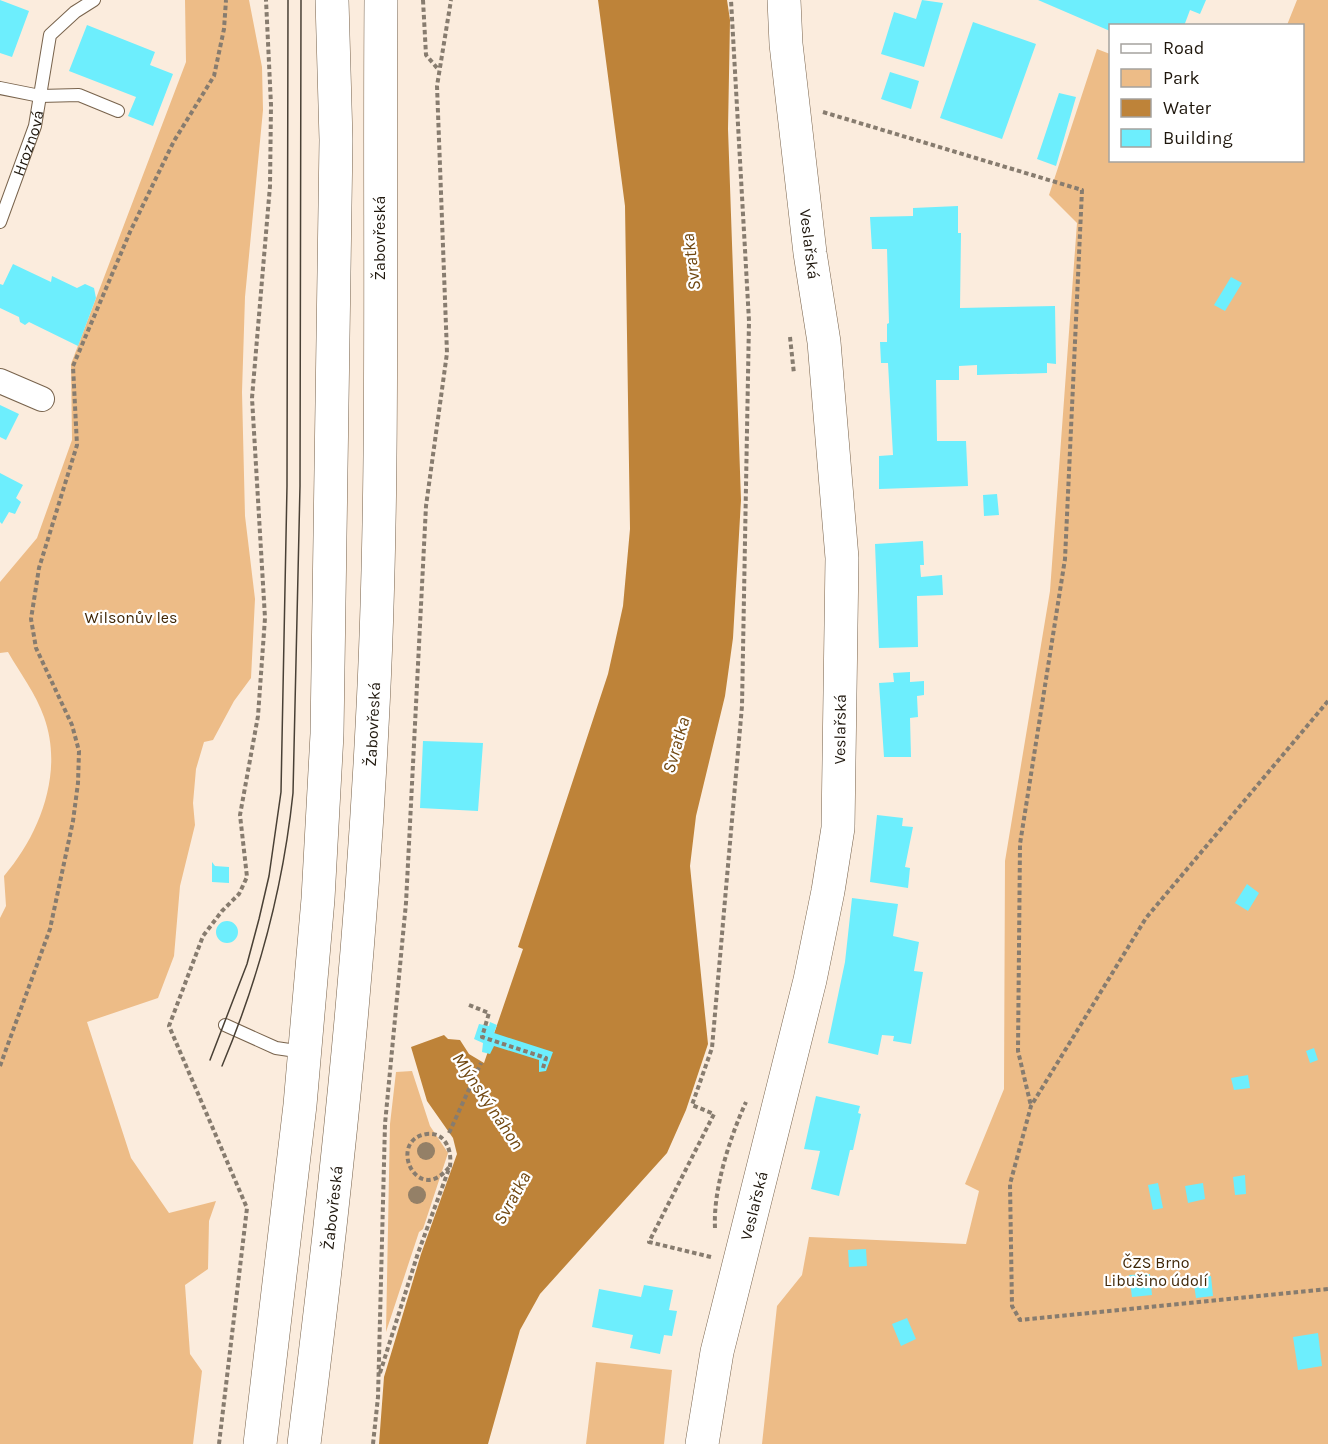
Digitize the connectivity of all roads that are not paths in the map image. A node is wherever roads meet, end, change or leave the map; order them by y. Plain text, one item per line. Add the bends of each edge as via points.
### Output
1 (94, 0) edge
2 (332, 0) edge
3 (381, 0) edge
4 (784, 0) edge
5 (0, 88) edge
6 (40, 96) junction
7 (118, 111) dead end
8 (0, 222) edge
9 (0, 381) edge
10 (42, 399) dead end
11 (225, 1025) dead end
12 (305, 1053) junction
13 (261, 1444) edge
14 (304, 1444) edge
15 (702, 1444) edge

1 - 6 lane, Hroznová via 50,35
2 - 12 main road via 336,140 327,734
3 - 14 main road, Žabovřeská via 379,458 372,728 344,1109
4 - 15 main road, Veslařská via 810,253 824,342 842,558 838,828 810,980 717,1352
5 - 6 lane, Hroznová
6 - 7 lane, Hroznová via 79,95
6 - 8 lane, Hroznová via 35,126
9 - 10 street
11 - 12 lane via 276,1048
12 - 13 main road

